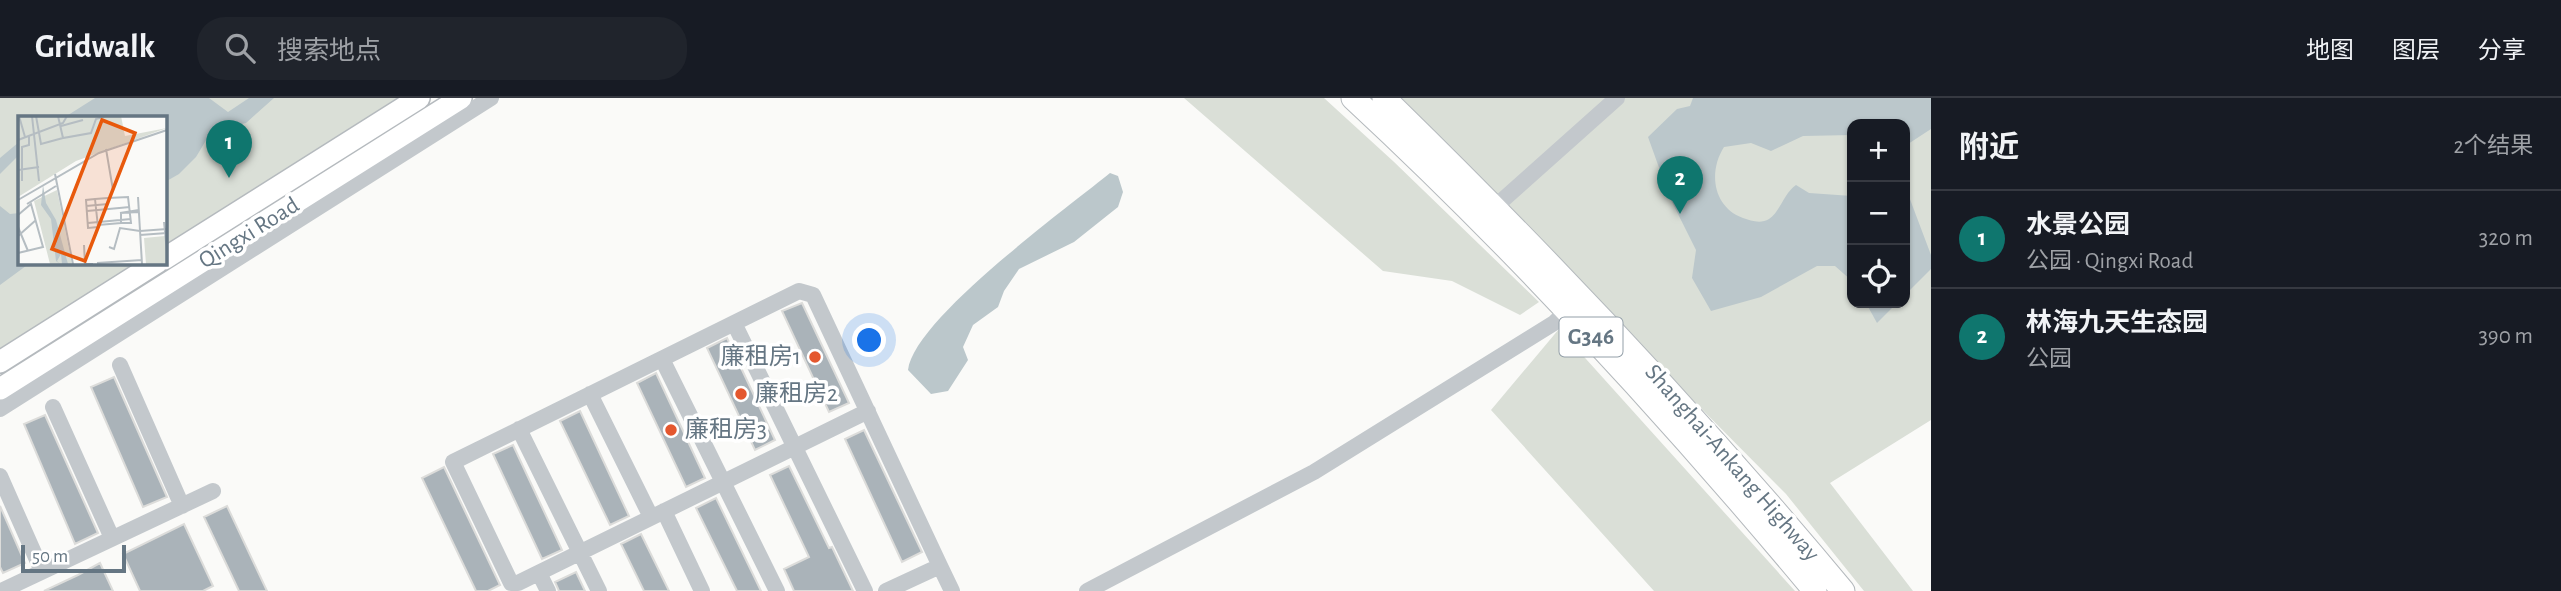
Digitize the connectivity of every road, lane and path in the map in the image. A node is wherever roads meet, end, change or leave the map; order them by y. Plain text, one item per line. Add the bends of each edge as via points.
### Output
1 (419, 98) edge
2 (461, 98) edge
3 (491, 98) edge
4 (1353, 98) edge
5 (1384, 98) edge
6 (1617, 98) edge
7 (1496, 206) junction
8 (166, 258) edge
9 (156, 264) edge
10 (187, 272) junction
11 (1575, 304) junction
12 (734, 323) junction
13 (662, 359) junction
14 (0, 362) edge
15 (120, 365) dead end
16 (0, 389) edge
17 (590, 394) junction
18 (53, 407) dead end
19 (0, 409) edge
20 (867, 411) junction
21 (519, 429) junction
22 (795, 447) junction
23 (0, 476) edge
24 (723, 482) junction
25 (213, 491) dead end
26 (182, 506) junction
27 (658, 514) junction
28 (112, 538) junction
29 (580, 553) junction
30 (940, 566) junction
31 (42, 572) junction
32 (539, 573) junction
33 (1, 591) edge
34 (548, 591) edge
35 (599, 591) edge
36 (702, 591) edge
37 (777, 591) edge
38 (865, 591) edge
39 (886, 591) edge
40 (952, 591) edge
41 (1087, 591) edge
42 (1815, 591) edge
43 (1843, 591) edge

1 - 8 main road, Qingxi Road
2 - 10 main road, Qingxi Road
3 - 19 street
4 - 11 highway, Shanghai-Ankang Highway / G346
5 - 7 highway, Shanghai-Ankang Highway / G346
6 - 7 street
7 - 11 highway, Shanghai-Ankang Highway / G346
8 - 10 main road
9 - 14 main road, Qingxi Road
10 - 16 main road, Qingxi Road
11 - 41 street via 1555,323 1314,472
11 - 42 highway, Shanghai-Ankang Highway / G346
11 - 43 highway, Shanghai-Ankang Highway / G346 via 1668,389
12 - 13 street
12 - 20 street via 799,291 813,295
12 - 22 street
13 - 17 street
13 - 24 street
15 - 26 street
17 - 21 street
17 - 27 street
18 - 28 street
20 - 22 street
20 - 30 street
21 - 29 street
21 - 32 street via 453,462 511,583
22 - 24 street
22 - 38 street
23 - 31 street
24 - 27 street
24 - 37 street
25 - 26 street
26 - 28 street
27 - 29 street
27 - 36 street
28 - 31 street
29 - 32 street
29 - 35 street
30 - 39 street
30 - 40 street
31 - 33 street
32 - 34 street

